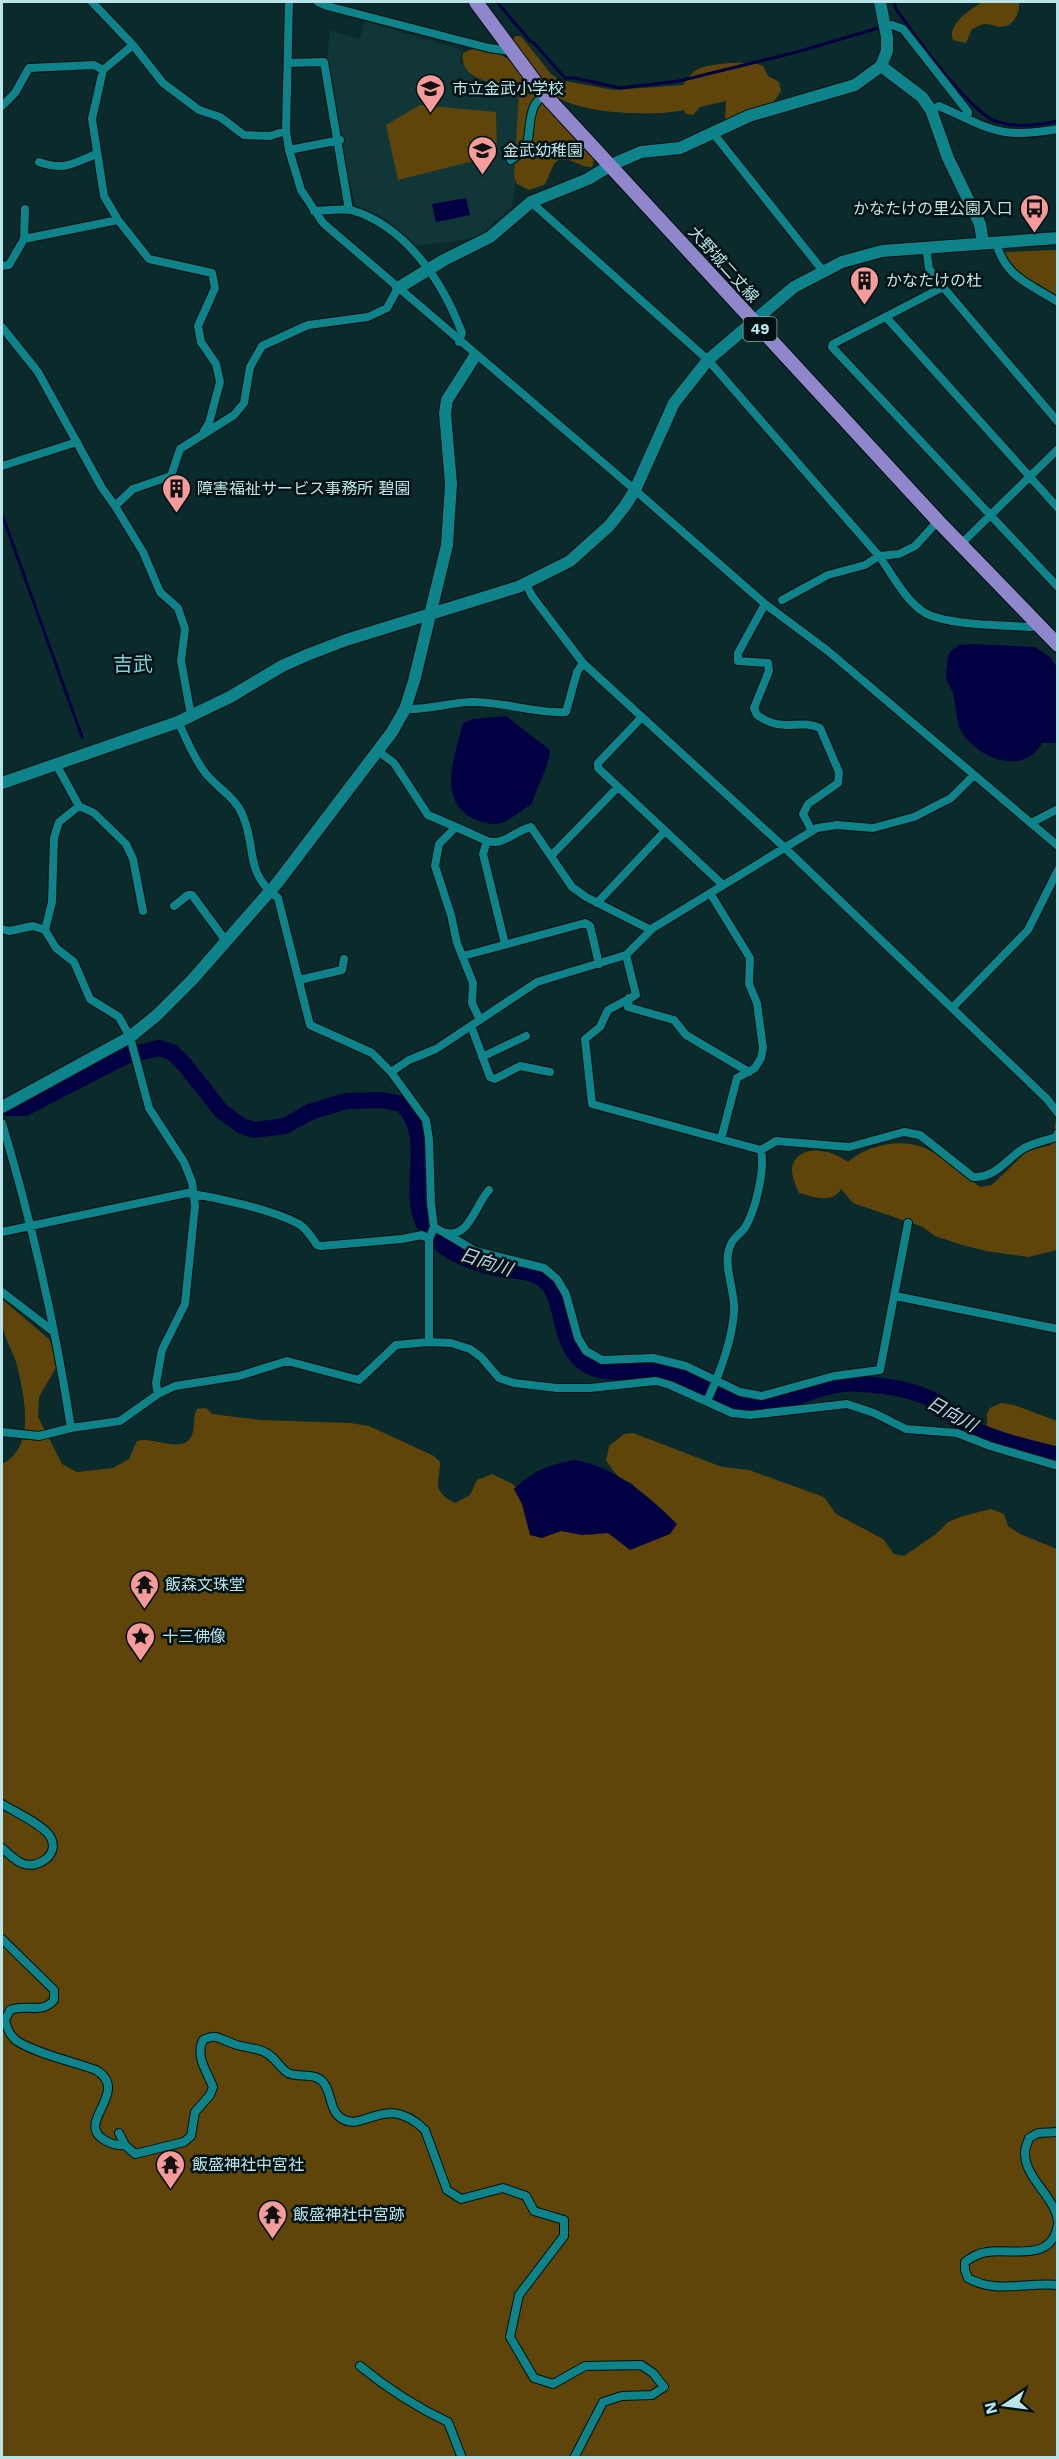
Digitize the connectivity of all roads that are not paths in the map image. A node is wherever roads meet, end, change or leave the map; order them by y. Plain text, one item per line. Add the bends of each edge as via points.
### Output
1 (92, 2) edge
2 (288, 2) edge
3 (318, 2) edge
4 (476, 2) edge
5 (880, 2) edge
6 (885, 27) junction
7 (133, 45) junction
8 (511, 51) junction
9 (288, 63) junction
10 (881, 66) junction
11 (103, 70) junction
12 (544, 93) junction
13 (2, 106) edge
14 (932, 110) junction
15 (968, 118) junction
16 (1058, 129) edge
17 (286, 131) junction
18 (713, 133) junction
19 (338, 140) junction
20 (289, 150) junction
21 (96, 154) junction
22 (510, 160) dead end
23 (39, 162) dead end
24 (611, 165) junction
25 (531, 202) junction
26 (25, 209) dead end
27 (349, 210) junction
28 (314, 211) junction
29 (118, 220) junction
30 (1058, 238) edge
31 (24, 239) junction
32 (990, 243) junction
33 (926, 246) junction
34 (2, 266) edge
35 (428, 269) junction
36 (824, 270) junction
37 (943, 286) junction
38 (398, 288) junction
39 (1058, 302) edge
40 (886, 317) junction
41 (754, 322) junction
42 (2, 327) edge
43 (459, 342) junction
44 (475, 356) junction
45 (708, 360) junction
46 (1058, 422) edge
47 (202, 434) junction
48 (77, 442) junction
49 (1058, 449) edge
50 (2, 466) edge
51 (1029, 477) junction
52 (635, 490) junction
53 (115, 506) junction
54 (1058, 508) edge
55 (990, 517) junction
56 (938, 521) junction
57 (961, 544) junction
58 (879, 556) junction
59 (526, 584) junction
60 (1058, 587) edge
61 (782, 600) dead end
62 (765, 604) junction
63 (430, 615) junction
64 (1035, 624) junction
65 (1058, 645) edge
66 (584, 663) junction
67 (405, 709) junction
68 (191, 716) junction
69 (642, 717) junction
70 (178, 722) junction
71 (378, 751) junction
72 (56, 764) junction
73 (973, 776) junction
74 (2, 783) edge
75 (618, 787) junction
76 (79, 806) junction
77 (1058, 809) edge
78 (1031, 823) junction
79 (456, 827) junction
80 (665, 831) junction
81 (812, 831) junction
82 (487, 841) junction
83 (1058, 846) edge
84 (785, 848) junction
85 (551, 856) junction
86 (1058, 870) edge
87 (723, 885) junction
88 (270, 892) junction
89 (711, 893) junction
90 (597, 903) junction
91 (174, 906) dead end
92 (143, 911) dead end
93 (2, 929) edge
94 (45, 930) junction
95 (651, 930) junction
96 (226, 941) junction
97 (505, 944) junction
98 (626, 955) junction
99 (463, 956) junction
100 (344, 959) dead end
101 (599, 964) junction
102 (299, 980) junction
103 (629, 998) junction
104 (952, 1008) junction
105 (480, 1020) junction
106 (471, 1026) junction
107 (526, 1036) dead end
108 (131, 1042) junction
109 (483, 1057) junction
110 (391, 1072) junction
111 (550, 1072) dead end
112 (748, 1072) junction
113 (2, 1107) edge
114 (1058, 1113) edge
115 (2, 1123) edge
116 (1058, 1133) edge
117 (721, 1139) junction
118 (761, 1150) junction
119 (489, 1190) dead end
120 (193, 1194) junction
121 (908, 1223) dead end
122 (32, 1227) junction
123 (434, 1227) junction
124 (2, 1232) edge
125 (445, 1233) junction
126 (429, 1239) junction
127 (2, 1292) edge
128 (895, 1296) junction
129 (1058, 1329) edge
130 (54, 1332) junction
131 (429, 1342) junction
132 (717, 1379) junction
133 (158, 1394) junction
134 (707, 1401) junction
135 (70, 1428) junction
136 (2, 1432) edge
137 (1058, 1466) edge
138 (2, 1804) edge
139 (2, 1848) edge
140 (2, 1939) edge
141 (1058, 2132) edge
142 (119, 2133) dead end
143 (125, 2145) junction
144 (1058, 2222) edge
145 (1058, 2285) edge
146 (360, 2366) dead end
147 (462, 2457) edge
148 (574, 2457) edge

1 - 7 street
2 - 9 street
3 - 8 street
4 - 8 main road, 大野城二丈線 / 49
5 - 6 street
6 - 10 street via 887,51
6 - 15 street via 892,25 903,30 968,112
7 - 11 street
7 - 17 street via 163,83 199,110 220,117 244,135 270,136
8 - 12 main road, 大野城二丈線 / 49
9 - 17 street
9 - 19 street via 324,62
10 - 14 street via 922,97
10 - 18 street via 855,85 748,116
11 - 13 street via 94,65 29,68 15,93
11 - 21 street via 92,119
12 - 22 street via 533,108 529,141 522,153
12 - 24 main road, 大野城二丈線 / 49
14 - 15 street via 939,106
14 - 32 street via 948,158
15 - 16 street via 1007,132
17 - 20 street
18 - 24 street via 680,148 641,152
18 - 36 street
19 - 20 street
19 - 27 street
20 - 28 street via 301,190
21 - 23 street via 65,167
21 - 29 street via 104,196
24 - 25 street via 588,179
24 - 41 main road, 大野城二丈線 / 49
25 - 35 street via 490,237
25 - 45 street
26 - 31 street
27 - 28 street
27 - 35 street via 381,224 411,247
28 - 38 street
29 - 31 street
29 - 47 street via 149,259 212,273 215,288 198,327 220,382 209,423
30 - 32 street
31 - 34 street via 9,265
32 - 33 street
32 - 39 street via 1015,277
33 - 36 street via 882,250
33 - 37 street via 929,269
35 - 38 street
35 - 43 street via 456,315 462,333
36 - 41 street via 794,287
37 - 40 street
37 - 46 street
38 - 43 street
38 - 47 street via 387,308 368,317 308,325 262,346 250,367 244,402 234,415
40 - 51 street
40 - 55 street via 832,347
41 - 45 street
41 - 56 main road, 大野城二丈線 / 49
42 - 48 street via 38,372
43 - 44 street
44 - 52 street
44 - 63 street via 447,400 450,522
45 - 52 street via 674,403
45 - 58 street
47 - 53 street via 180,449 171,476 133,489
48 - 50 street
48 - 53 street
49 - 51 street
51 - 54 street
51 - 55 street
52 - 59 street via 590,545 570,561
52 - 62 street
53 - 68 street via 143,552 160,592 178,608 186,629 181,661
55 - 57 street
55 - 60 street
56 - 57 main road, 大野城二丈線 / 49
56 - 58 street via 915,546 899,554
57 - 64 main road, 大野城二丈線 / 49
58 - 61 street via 865,565 811,583
58 - 64 street via 923,612 947,621 1032,627
59 - 63 street
59 - 66 street
62 - 73 street via 828,651
62 - 81 street via 738,653 738,661 768,663 769,671 754,708 757,715 782,727 810,724 820,728 839,772 838,783 808,804 804,814
63 - 67 street
63 - 68 street via 307,655
64 - 65 main road, 大野城二丈線 / 49
66 - 67 street via 577,672 566,712 469,702
66 - 69 street
67 - 71 street
68 - 70 street
69 - 75 street via 598,763 598,768
69 - 84 street
70 - 72 street
70 - 88 street via 205,773 236,803 244,817 253,861 262,886
71 - 79 street via 394,763 428,814
71 - 88 street
72 - 74 street
72 - 76 street
73 - 78 street
73 - 81 street via 951,798 914,817 873,828 837,825
75 - 80 street
75 - 85 street
76 - 92 street via 94,813 126,844 133,859
76 - 94 street via 59,822 54,838 52,902
77 - 78 street
78 - 83 street
79 - 82 street
79 - 99 street via 439,844 435,866
80 - 87 street
80 - 90 street
81 - 84 street
82 - 85 street via 501,842 531,827
82 - 97 street via 483,854
84 - 87 street
84 - 104 street
85 - 90 street via 572,887
86 - 104 street via 1028,930
87 - 89 street
88 - 96 street
88 - 102 street via 278,898
89 - 95 street
89 - 112 street via 750,958 749,984 757,1003 763,1048 755,1068
90 - 95 street
91 - 96 street via 192,895
93 - 94 street via 33,926
94 - 108 street via 56,948 74,963 90,999 119,1017
95 - 98 street
96 - 108 street
97 - 99 street
97 - 101 street via 585,923 590,926
98 - 101 street
98 - 103 street via 636,995
99 - 105 street via 473,983 472,1003
100 - 102 street via 342,970
101 - 105 street via 537,982
102 - 110 street via 310,1025 372,1053
103 - 112 street via 628,1007 674,1020 686,1035
103 - 117 street via 609,1010 600,1027 585,1040 592,1104
104 - 114 street
105 - 106 street
106 - 109 street
106 - 110 street
107 - 109 street
108 - 113 street
108 - 120 street via 149,1108 184,1162
109 - 111 street via 490,1077 495,1079 520,1066
110 - 123 street via 426,1120
112 - 117 street via 737,1078
115 - 122 street
116 - 118 street via 1023,1149 994,1172 981,1177 973,1177 920,1135 904,1132 849,1147 776,1141
117 - 118 street
118 - 132 street via 758,1192 746,1227 731,1243 728,1257 734,1312
119 - 125 street via 466,1227 458,1233
120 - 122 street
120 - 126 street via 247,1205 299,1224 321,1246 422,1235
120 - 133 street via 185,1304 162,1350
121 - 128 street
122 - 124 street
122 - 130 street
123 - 125 street
123 - 126 street
125 - 132 street via 475,1251 544,1268 566,1294 578,1338 586,1351 602,1360 653,1358
126 - 131 street
127 - 130 street
128 - 129 street
128 - 132 street via 880,1370 834,1376 762,1396 740,1392
130 - 135 street
131 - 133 street via 396,1345 359,1380 287,1361 239,1376 175,1386
131 - 134 street via 470,1349 499,1378 514,1383 590,1388 656,1381
132 - 134 street
133 - 135 street via 120,1421
134 - 137 street via 732,1413 750,1415 847,1404 906,1429 957,1432
135 - 136 street via 39,1436
138 - 139 street via 43,1829 51,1838 52,1848 49,1857 28,1865
140 - 143 street via 54,1990 54,2000 48,2007 10,2010 5,2020 9,2032 30,2047 104,2074 108,2096 95,2127 100,2138 116,2146
141 - 144 street via 1038,2133 1029,2138 1024,2152
142 - 143 street
143 - 148 street via 135,2154 184,2142 191,2136 195,2112 213,2087 201,2062 200,2046 203,2040 214,2037 264,2051 288,2073 319,2079 336,2114 344,2120 360,2122 387,2112 418,2123 425,2130 447,2190 461,2199 503,2188 526,2196 534,2211 564,2220 564,2236 519,2295 510,2337 534,2378 554,2384 585,2366 641,2365 664,2387 652,2395 622,2396 603,2402
144 - 145 street via 1056,2235 1043,2248 1030,2252 987,2252 965,2262 968,2278 988,2287
146 - 147 street via 393,2392 448,2422

